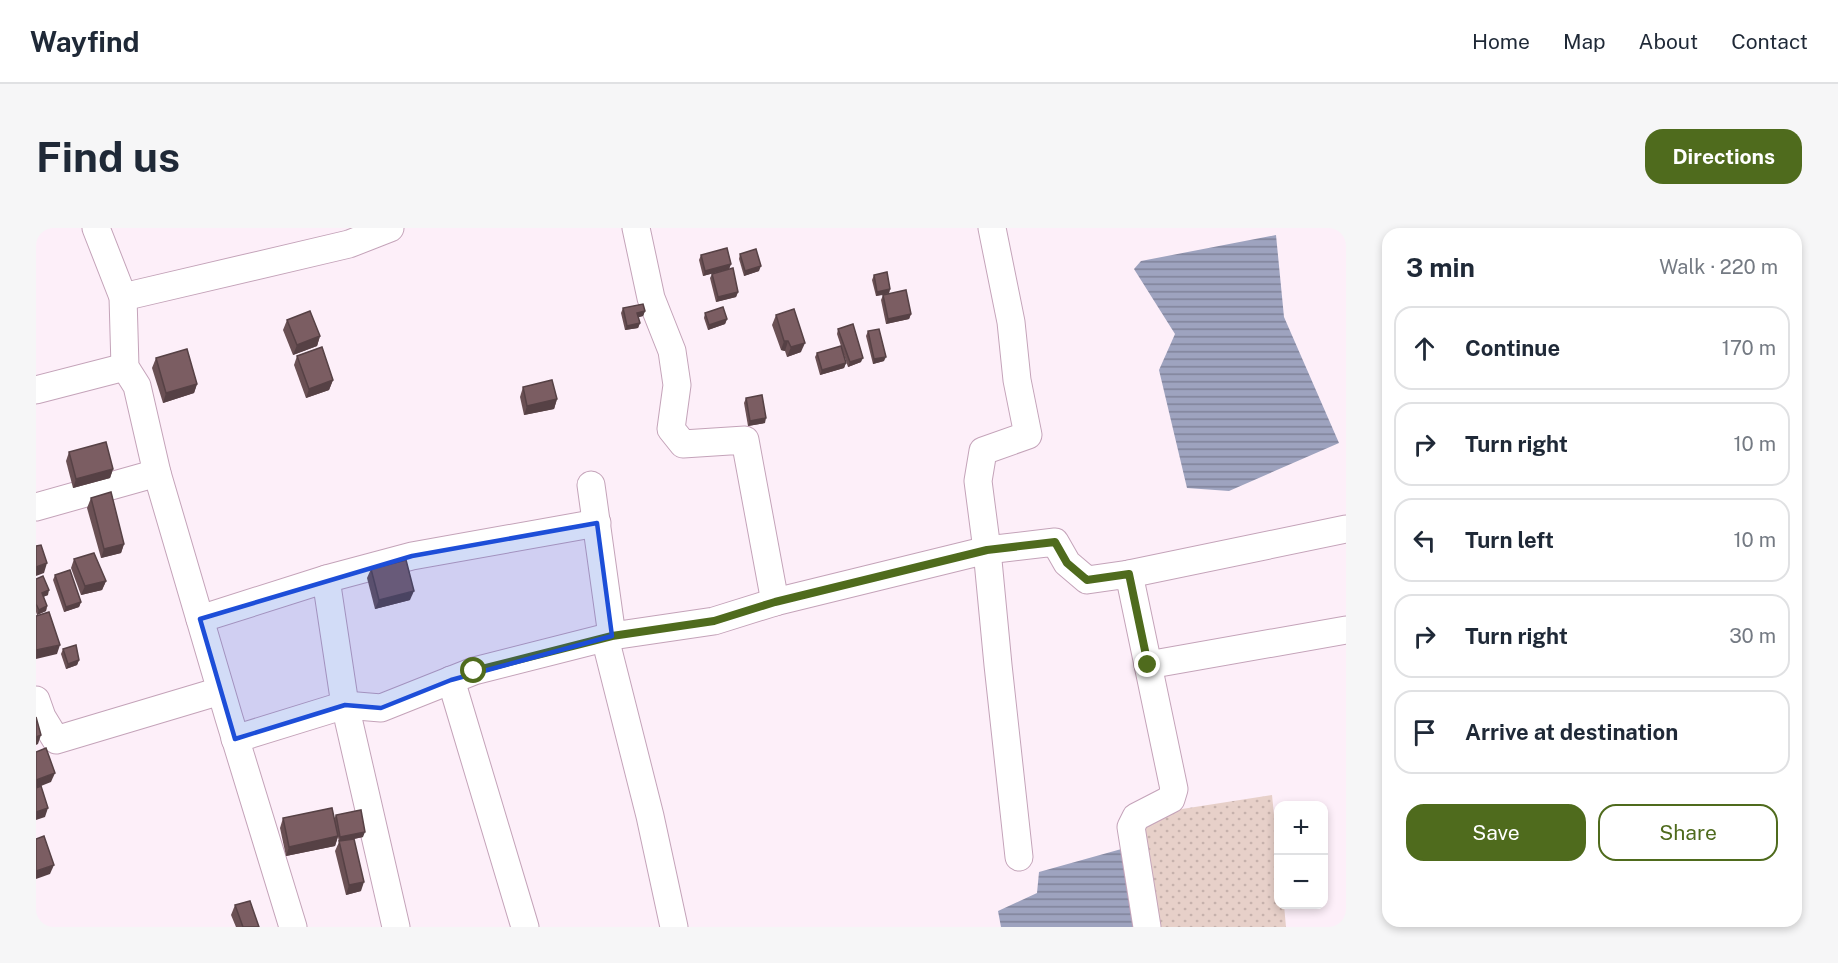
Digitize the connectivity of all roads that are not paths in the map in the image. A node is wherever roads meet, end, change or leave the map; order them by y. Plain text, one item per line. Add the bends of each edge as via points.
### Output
1 (96, 228) edge
2 (390, 228) edge
3 (636, 228) edge
4 (992, 228) edge
5 (123, 297) junction
6 (125, 367) junction
7 (36, 390) edge
8 (157, 473) junction
9 (591, 485) dead end
10 (36, 507) edge
11 (597, 523) junction
12 (1346, 529) edge
13 (987, 550) junction
14 (1129, 574) junction
15 (326, 579) junction
16 (775, 602) junction
17 (200, 619) junction
18 (1346, 630) edge
19 (609, 637) junction
20 (1148, 665) junction
21 (451, 680) junction
22 (220, 691) junction
23 (36, 700) edge
24 (345, 705) junction
25 (235, 739) junction
26 (1019, 857) dead end
27 (293, 927) edge
28 (396, 927) edge
29 (525, 927) edge
30 (674, 927) edge
31 (1147, 927) edge

1 - 5 street
2 - 5 street via 349,244
3 - 16 street via 651,298 672,351 677,385 671,429 683,444 745,440
4 - 13 street via 1028,435 983,452 978,481
5 - 6 street
6 - 7 street
6 - 8 street via 138,386
8 - 10 street
8 - 17 street
9 - 11 street
11 - 15 street via 412,556
11 - 19 street
12 - 14 street
13 - 14 street via 1055,542 1067,563 1087,580
13 - 16 street
13 - 26 street
14 - 20 street
15 - 17 street
15 - 24 street
16 - 19 street via 714,621
17 - 22 street
18 - 20 street
19 - 21 street
19 - 30 street
20 - 31 street via 1174,789 1171,800 1136,817 1131,827
21 - 24 street via 381,708
21 - 29 street
22 - 23 street via 56,740
22 - 25 street
24 - 25 street
24 - 28 street
25 - 27 street

